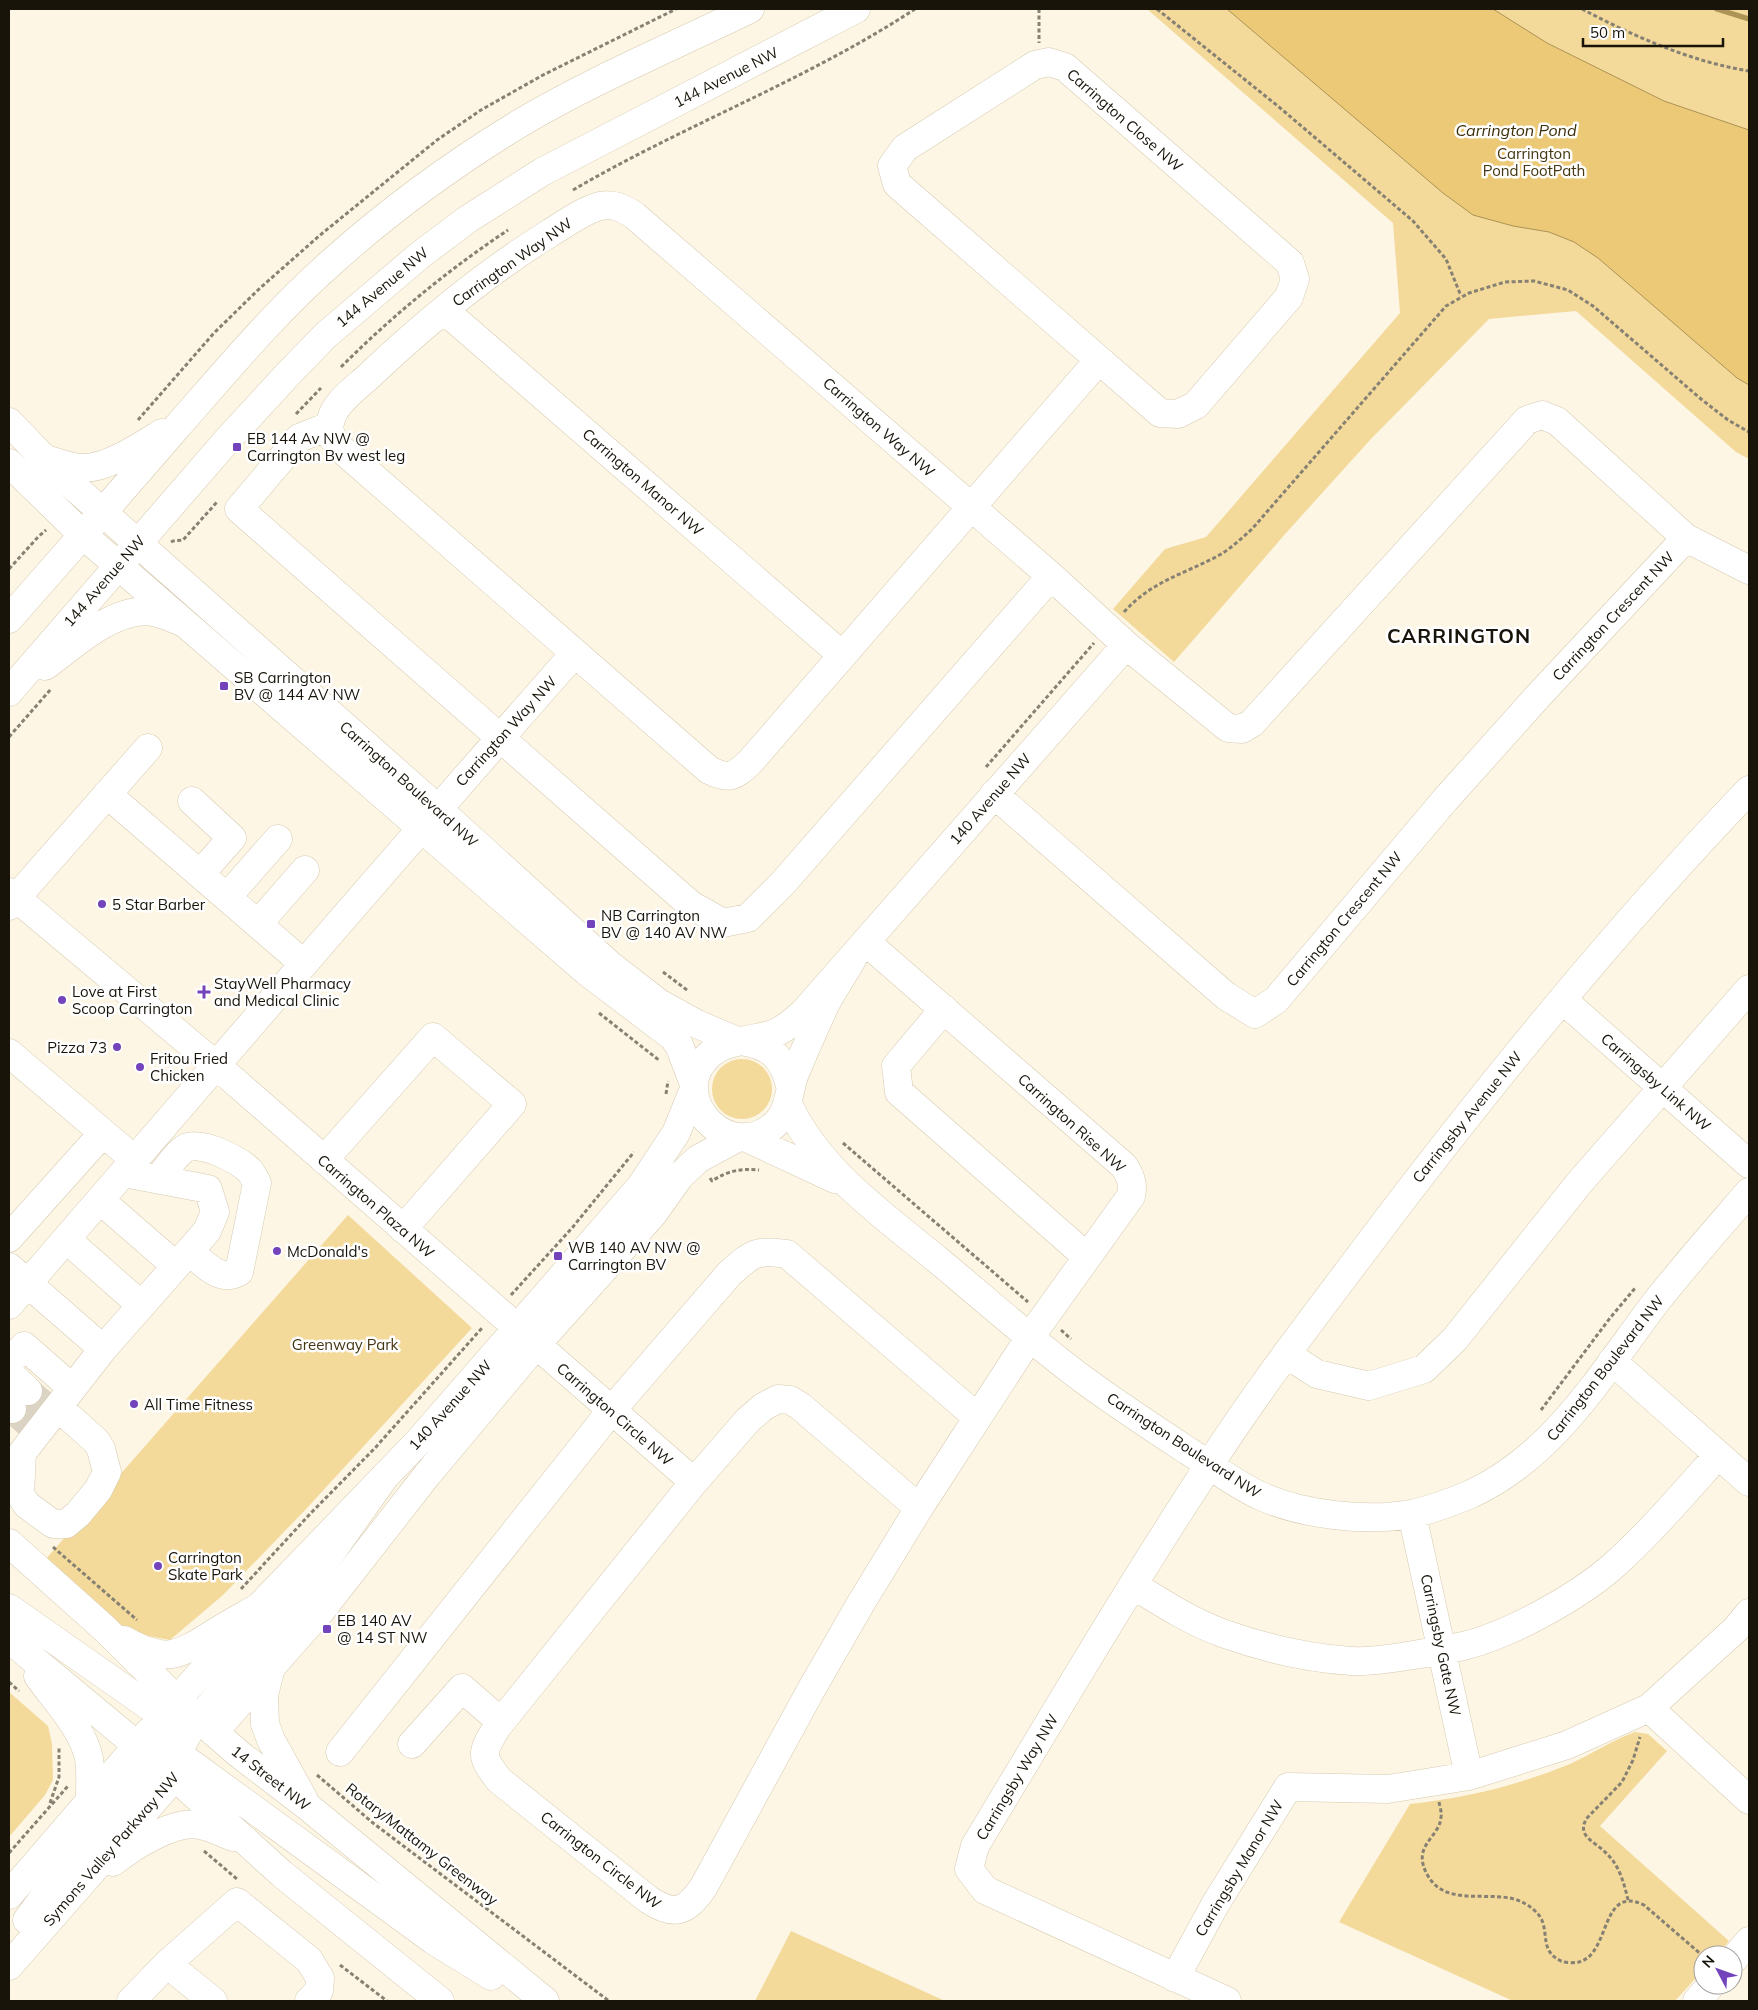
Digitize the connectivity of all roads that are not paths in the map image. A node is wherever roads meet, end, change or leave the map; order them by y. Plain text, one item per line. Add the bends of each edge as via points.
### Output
1 (750, 9) edge
2 (856, 9) edge
3 (444, 310) junction
4 (1099, 360) junction
5 (9, 422) edge
6 (179, 424) junction
7 (329, 426) junction
8 (42, 458) junction
9 (9, 462) edge
10 (970, 507) junction
11 (103, 512) junction
12 (83, 535) junction
13 (1686, 538) junction
14 (138, 543) junction
15 (118, 566) junction
16 (1749, 570) edge
17 (1051, 576) junction
18 (9, 619) edge
19 (182, 622) junction
20 (1126, 645) junction
21 (575, 653) junction
22 (842, 655) junction
23 (9, 691) edge
24 (500, 738) junction
25 (148, 748) dead end
26 (988, 783) junction
27 (1749, 790) edge
28 (107, 794) junction
29 (192, 801) dead end
30 (429, 818) junction
31 (278, 839) dead end
32 (305, 870) dead end
33 (200, 874) junction
34 (227, 897) junction
35 (11, 898) edge
36 (258, 924) junction
37 (861, 948) junction
38 (304, 964) junction
39 (1749, 989) edge
40 (1563, 1000) junction
41 (944, 1009) junction
42 (739, 1041) junction
43 (9, 1053) edge
44 (217, 1066) junction
45 (694, 1086) junction
46 (1663, 1088) junction
47 (789, 1094) junction
48 (103, 1133) junction
49 (742, 1137) junction
50 (324, 1160) junction
51 (1749, 1164) edge
52 (129, 1166) junction
53 (158, 1179) junction
54 (850, 1186) junction
55 (1749, 1192) edge
56 (100, 1200) junction
57 (403, 1229) junction
58 (9, 1238) edge
59 (66, 1239) junction
60 (1086, 1256) junction
61 (182, 1258) junction
62 (18, 1275) edge
63 (9, 1305) edge
64 (141, 1305) junction
65 (526, 1337) junction
66 (1030, 1338) junction
67 (102, 1349) junction
68 (1286, 1354) junction
69 (1612, 1361) junction
70 (9, 1363) edge
71 (35, 1405) edge
72 (611, 1411) junction
73 (977, 1417) junction
74 (1718, 1454) junction
75 (15, 1458) edge
76 (1209, 1464) junction
77 (386, 1475) junction
78 (694, 1482) junction
79 (1749, 1482) edge
80 (919, 1508) junction
81 (1412, 1514) junction
82 (9, 1543) edge
83 (1132, 1585) junction
84 (249, 1599) junction
85 (9, 1608) edge
86 (1749, 1613) edge
87 (104, 1628) junction
88 (10, 1640) edge
89 (1442, 1650) junction
90 (272, 1667) junction
91 (1649, 1708) junction
92 (186, 1719) junction
93 (501, 1722) junction
94 (412, 1744) dead end
95 (340, 1752) dead end
96 (165, 1757) junction
97 (1469, 1776) junction
98 (90, 1799) junction
99 (1749, 1800) edge
100 (307, 1806) junction
101 (245, 1841) junction
102 (72, 1893) junction
103 (9, 1895) edge
104 (9, 1946) edge
105 (167, 1964) junction
106 (9, 1966) edge
107 (1175, 1978) junction
108 (131, 2001) edge
109 (213, 2001) edge
110 (309, 2001) edge
111 (440, 2001) edge
112 (532, 2001) edge
113 (545, 2001) edge
114 (1227, 2001) edge

1 - 6 street via 523,122 398,208 334,260 279,311
2 - 14 street, 144 Avenue NW via 542,172 468,219 406,266 326,335
3 - 7 street, Carrington Way NW via 346,398 334,412
3 - 10 street, Carrington Way NW via 499,267 581,214 611,204 622,208
3 - 22 street, Carrington Manor NW
4 - 4 street, Carrington Close NW via 1160,413 1178,414 1196,405 1289,296 1295,279 1290,263 1065,67 1049,62 1035,65 905,148 892,166 897,184
4 - 10 street
5 - 8 street, Carrington Boulevard NW
6 - 8 street via 95,467 81,468
6 - 11 street
7 - 21 street via 331,436 340,448
7 - 24 street via 298,438 239,509
8 - 11 street, Carrington Boulevard NW
9 - 12 street, Carrington Boulevard NW
10 - 17 street, Carrington Way NW
10 - 22 street
11 - 12 street
11 - 14 street, Carrington Boulevard NW
12 - 15 street, Carrington Boulevard NW
12 - 18 street
13 - 16 street
13 - 20 street, Carrington Crescent NW via 1557,421 1542,415 1527,420 1252,723 1242,729 1228,728
13 - 26 street, Carrington Crescent NW via 1445,800 1276,1000 1255,1014 1226,996
14 - 15 street, 144 Avenue NW
14 - 30 street, Carrington Boulevard NW
15 - 19 street, Carrington Boulevard NW
15 - 23 street, 144 Avenue NW
17 - 20 street, Carrington Way NW
17 - 24 street via 783,883 748,918 723,923 691,905
19 - 23 street via 146,611 129,613 98,628
19 - 30 street, Carrington Boulevard NW
20 - 26 street, 140 Avenue NW
21 - 22 street via 709,770 729,777 750,762
21 - 24 street, Carrington Way NW
24 - 30 street, Carrington Way NW
25 - 28 street
26 - 37 street, 140 Avenue NW
27 - 40 street, Carringsby Avenue NW via 1640,908
28 - 33 street
28 - 35 street
29 - 33 street via 232,838
30 - 38 street
30 - 42 street, Carrington Boulevard NW via 636,987 697,1024
30 - 45 street, Carrington Boulevard NW via 586,971 673,1037 679,1044
31 - 34 street
32 - 36 street
33 - 34 street
34 - 36 street
35 - 44 street, Carrington Plaza NW
36 - 38 street
37 - 41 street, Carrington Rise NW
37 - 42 street, 140 Avenue NW via 787,1026 771,1034
37 - 47 street, 140 Avenue NW via 823,1009
38 - 44 street
39 - 46 street
40 - 46 street, Carringsby Link NW
40 - 68 street, Carringsby Avenue NW via 1419,1177
41 - 60 street, Carrington Rise NW via 1124,1166 1133,1187 1131,1196
41 - 60 street via 896,1066 899,1092
42 - 45 street, 140 Avenue NW via 721,1046 708,1055 699,1068
42 - 47 street via 759,1044 774,1053 786,1068
43 - 48 street
44 - 50 street, Carrington Plaza NW
44 - 52 street
45 - 49 street via 698,1108 709,1124 725,1134
45 - 65 street, 140 Avenue NW via 676,1133 641,1186
46 - 51 street, Carringsby Link NW
46 - 68 street via 1580,1182 1455,1339 1424,1369 1369,1386 1317,1374
47 - 49 street, 140 Avenue NW via 780,1118 768,1130
47 - 54 street, Carrington Boulevard NW via 797,1124 809,1142
48 - 52 street
48 - 58 street
49 - 54 street, Carrington Boulevard NW
49 - 65 street, 140 Avenue NW via 690,1166 653,1214
50 - 57 street, Carrington Plaza NW
50 - 57 street via 433,1037 512,1104
52 - 53 street
52 - 56 street
53 - 61 street via 208,1188 215,1212 206,1231
53 - 61 street via 184,1149 196,1145 215,1150 240,1163 257,1183 239,1272 231,1277 221,1276
54 - 66 street, Carrington Boulevard NW
55 - 69 street, Carrington Boulevard NW via 1658,1300
56 - 59 street
56 - 61 street
57 - 65 street, Carrington Plaza NW
59 - 62 street
59 - 64 street
60 - 66 street, Carrington Rise NW
61 - 64 street
62 - 63 street
62 - 67 street
64 - 67 street
65 - 72 street, Carrington Circle NW
65 - 77 street, 140 Avenue NW
65 - 90 street, 140 Avenue NW via 428,1475 320,1612
66 - 73 street, Carrington Circle NW
66 - 76 street, Carrington Boulevard NW via 1131,1414
67 - 71 street
68 - 76 street, Carringsby Avenue NW
69 - 74 street
69 - 81 street, Carrington Boulevard NW via 1562,1425 1517,1468 1470,1494
70 - 71 street via 24,1346
71 - 75 street
71 - 75 street via 96,1441 106,1472 98,1490 78,1514 66,1524 53,1524 28,1506 20,1494
72 - 73 street via 729,1274 750,1256 770,1251 787,1254 799,1263
72 - 78 street, Carrington Circle NW
72 - 95 street
73 - 80 street, Carrington Circle NW
74 - 79 street
74 - 89 street via 1612,1567 1575,1594 1538,1616 1489,1638
76 - 81 street, Carrington Boulevard NW via 1262,1497 1299,1508 1352,1516
76 - 83 street, Carringsby Way NW
77 - 84 street, 140 Avenue NW
77 - 92 street via 313,1578
78 - 80 street, Carrington Circle NW via 763,1406 778,1399 790,1400
78 - 93 street, Carrington Circle NW
80 - 93 street, Carrington Circle NW via 861,1602 702,1888 688,1905 677,1910 664,1909 649,1900 499,1780 486,1762 484,1753
81 - 89 street, Carringsby Gate NW
82 - 87 street, 14 Street NW
83 - 89 street via 1178,1613 1221,1632 1309,1657 1353,1661
83 - 107 street, Carringsby Way NW via 975,1846 969,1869 985,1890
84 - 87 street via 190,1649 176,1654 148,1652
84 - 92 street, 140 Avenue NW
85 - 92 street
86 - 91 street, Carringsby Manor NW via 1736,1629
87 - 92 street, 14 Street NW
88 - 96 street
88 - 98 street via 70,1719 82,1740 89,1759
89 - 97 street, Carringsby Gate NW
90 - 92 street, 140 Avenue NW
90 - 100 street via 264,1695 265,1724
91 - 97 street, Carringsby Manor NW via 1567,1745
91 - 99 street
92 - 96 street, Symons Valley Parkway NW
92 - 96 street, Symons Valley Parkway NW
92 - 100 street, 14 Street NW
93 - 94 street via 462,1688
96 - 98 street, Symons Valley Parkway NW
96 - 101 street
96 - 102 street, Symons Valley Parkway NW
96 - 104 street via 126,1794
96 - 112 street via 433,1940
97 - 107 street, Carringsby Manor NW via 1388,1789 1288,1787
98 - 103 street, Symons Valley Parkway NW
100 - 113 street, 14 Street NW
101 - 102 street via 200,1825 166,1831 128,1849
101 - 111 street
102 - 106 street, Symons Valley Parkway NW
105 - 108 street
105 - 109 street
105 - 110 street via 237,1902 309,1960 320,1978 320,1991
107 - 114 street, Carringsby Way NW

